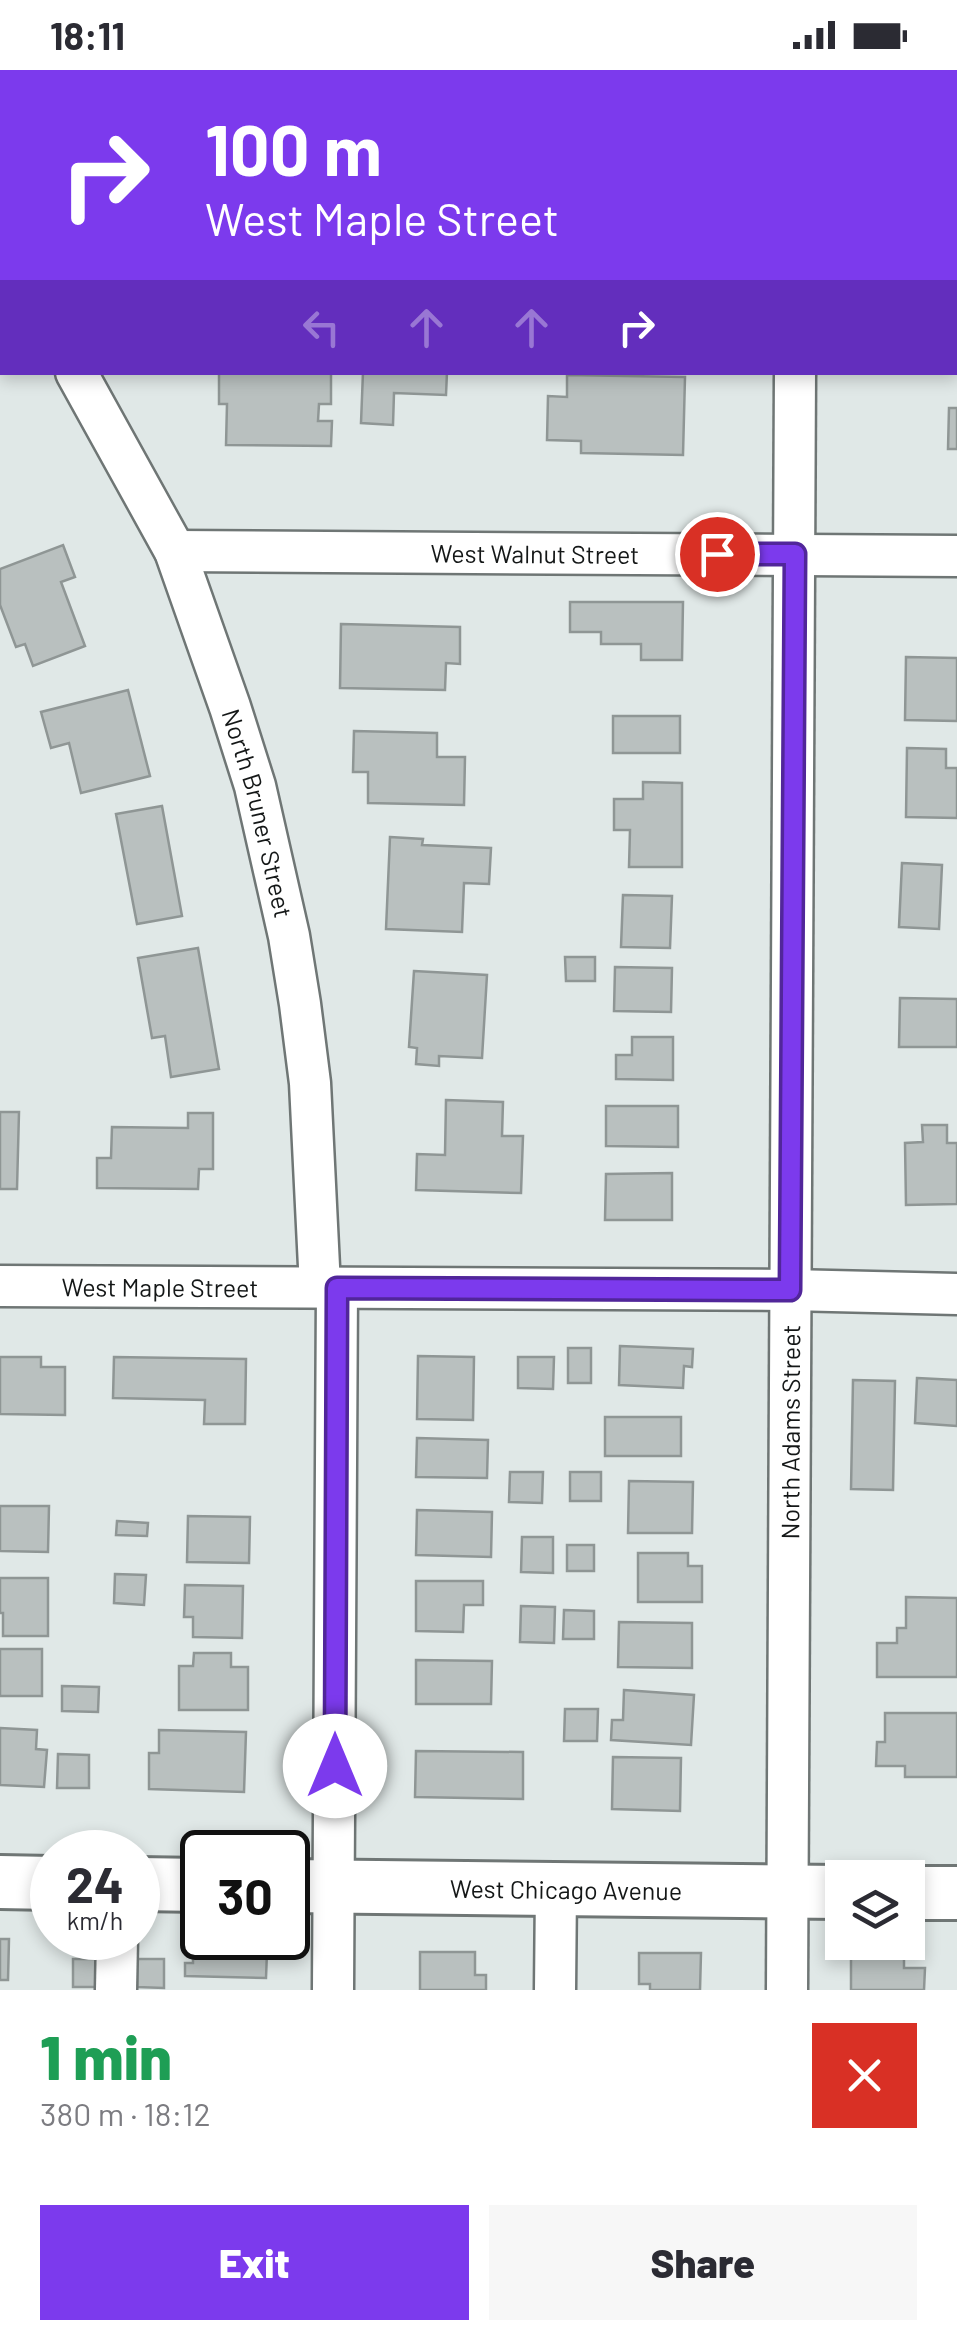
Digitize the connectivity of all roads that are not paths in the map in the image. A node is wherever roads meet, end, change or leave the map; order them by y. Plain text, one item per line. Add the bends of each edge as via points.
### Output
1 (78, 375) edge
2 (796, 375) edge
3 (175, 551) junction
4 (795, 554) junction
5 (957, 556) edge
6 (0, 1286) edge
7 (328, 1288) junction
8 (790, 1290) junction
9 (957, 1294) edge
10 (0, 1882) edge
11 (30, 1883) edge
12 (311, 1886) edge
13 (556, 1888) junction
14 (787, 1891) junction
15 (825, 1892) edge
16 (925, 1892) edge
17 (957, 1893) edge
18 (117, 1960) edge
19 (116, 1990) edge
20 (333, 1990) edge
21 (554, 1990) edge
22 (786, 1990) edge

1 - 3 street, North Bruner Street
2 - 4 street, North Adams Street
3 - 4 street, West Walnut Street
3 - 7 street, North Bruner Street via 254,786 289,936
4 - 5 street, West Walnut Street
4 - 8 street, North Adams Street
6 - 7 street, West Maple Street
7 - 8 street, West Maple Street
7 - 12 street, North Bruner Street
8 - 9 street, West Maple Street
8 - 14 street, North Adams Street
10 - 11 main road
12 - 13 main road, West Chicago Avenue
12 - 20 street, North Bruner Street
13 - 14 main road, West Chicago Avenue
13 - 21 street
14 - 15 main road, West Chicago Avenue
14 - 22 street, North Adams Street
16 - 17 main road
18 - 19 street

